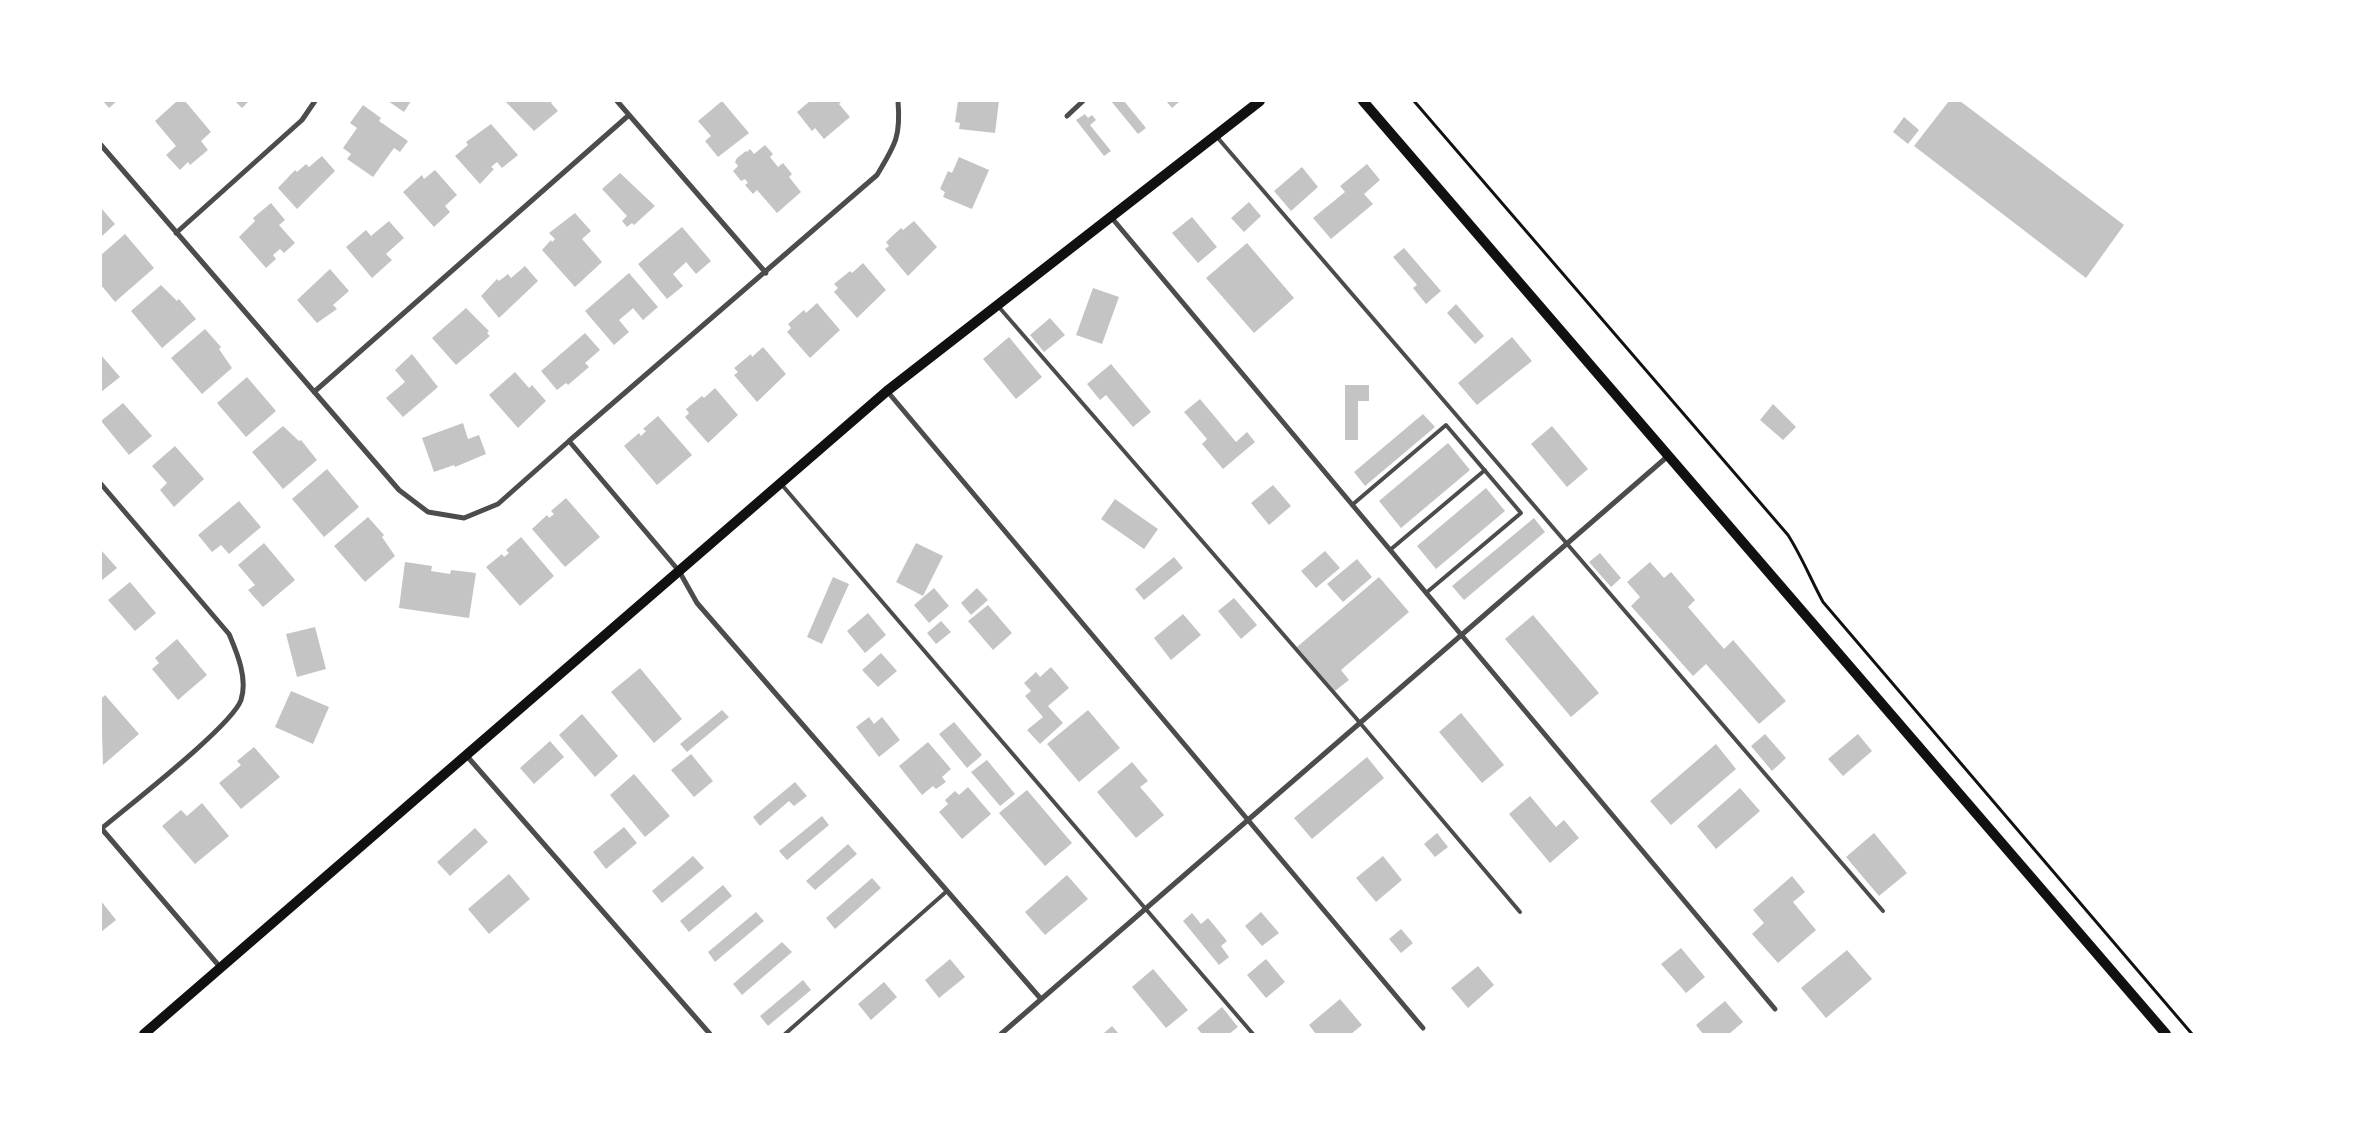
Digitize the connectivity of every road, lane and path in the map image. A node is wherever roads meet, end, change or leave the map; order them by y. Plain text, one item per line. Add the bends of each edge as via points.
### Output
1 (315, 101) edge
2 (617, 101) edge
3 (898, 101) edge
4 (1083, 101) edge
5 (1260, 101) edge
6 (1363, 101) edge
7 (1414, 101) edge
8 (629, 115) junction
9 (1067, 116) dead end
10 (1215, 136) junction
11 (101, 146) edge
12 (1110, 216) junction
13 (176, 233) junction
14 (766, 273) junction
15 (997, 304) junction
16 (887, 390) junction
17 (314, 392) junction
18 (569, 441) junction
19 (1668, 456) junction
20 (1484, 470) junction
21 (780, 483) junction
22 (101, 484) edge
23 (1352, 505) junction
24 (1568, 543) junction
25 (1390, 550) junction
26 (679, 571) junction
27 (1426, 593) junction
28 (1462, 636) junction
29 (1360, 724) junction
30 (466, 756) junction
31 (1248, 821) junction
32 (101, 829) edge
33 (947, 891) junction
34 (1147, 908) junction
35 (1882, 910) dead end
36 (1520, 912) dead end
37 (220, 967) junction
38 (1041, 999) junction
39 (1775, 1010) dead end
40 (1423, 1028) dead end
41 (144, 1034) edge
42 (710, 1034) edge
43 (785, 1034) edge
44 (1001, 1034) edge
45 (1253, 1034) edge
46 (2166, 1034) edge
47 (2192, 1034) edge

1 - 13 street via 302,120
2 - 8 street
3 - 14 street via 900,122 896,144 877,175
4 - 9 street
5 - 10 main road
6 - 19 main road
7 - 47 path via 1788,535 1823,602
8 - 14 street
8 - 17 street
10 - 12 main road
10 - 24 lane
11 - 13 street
12 - 15 main road
12 - 23 street
13 - 17 street
14 - 18 street
15 - 16 main road
15 - 29 lane
16 - 21 main road
16 - 31 street
17 - 18 street via 399,490 432,513 464,518 498,504
18 - 26 street
19 - 24 street
19 - 46 main road
20 - 23 lane via 1446,425
20 - 25 lane
20 - 27 lane via 1521,512
21 - 26 main road
21 - 34 lane
22 - 32 street via 229,634 240,661 242,683 241,700 221,727
23 - 25 street
24 - 28 street
24 - 35 lane
25 - 27 street
26 - 30 main road
26 - 33 street via 697,603
27 - 28 street
28 - 29 street
28 - 39 street
29 - 31 street
29 - 36 lane
30 - 37 main road
30 - 42 street
31 - 34 street
31 - 40 street
32 - 37 street
33 - 38 street
33 - 43 lane
34 - 38 street
34 - 45 lane
37 - 41 main road
38 - 44 street

